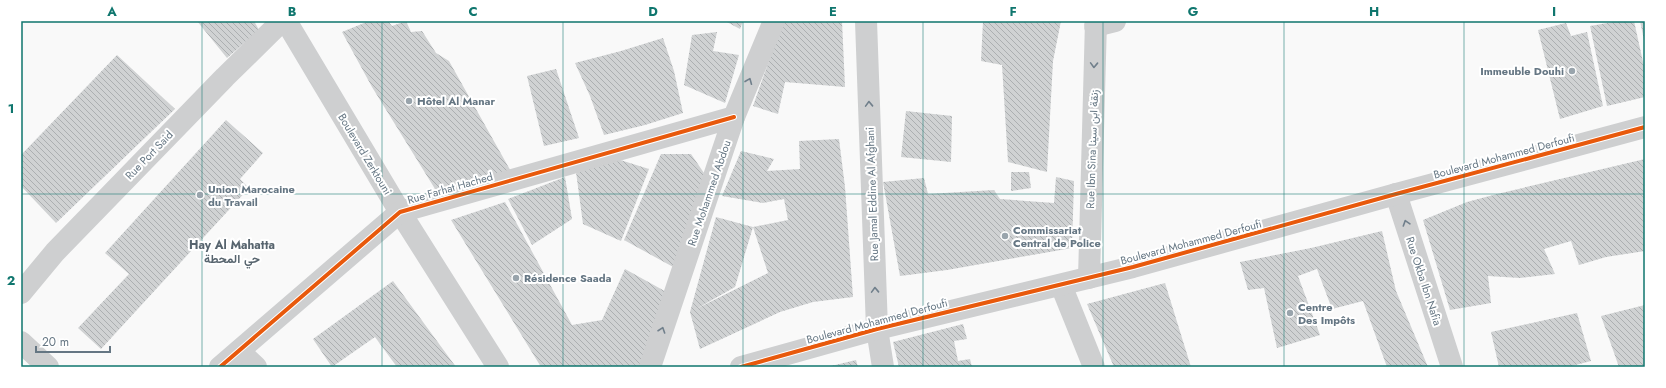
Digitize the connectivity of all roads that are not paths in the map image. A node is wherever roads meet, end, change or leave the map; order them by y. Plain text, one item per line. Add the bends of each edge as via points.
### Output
1 (282, 21) edge
2 (286, 21) edge
3 (774, 21) edge
4 (866, 21) edge
5 (1102, 23) edge
6 (734, 117) junction
7 (1645, 127) edge
8 (1396, 194) junction
9 (400, 212) junction
10 (1088, 278) junction
11 (1061, 285) junction
12 (21, 293) edge
13 (877, 329) junction
14 (21, 342) edge
15 (238, 351) junction
16 (750, 366) edge
17 (48, 367) edge
18 (220, 367) edge
19 (256, 367) edge
20 (498, 367) edge
21 (650, 367) edge
22 (883, 367) edge
23 (1094, 367) edge
24 (1452, 367) edge

1 - 12 street, Rue Port Said via 55,252
2 - 9 street, Boulevard Zerktouni
6 -> 3 street, Rue Mohammed Abdou
13 -> 4 street, Rue Jamal Eddine Al Afghani
5 -> 10 street, Rue Ibn Sina زنقة ابن سينا
6 - 9 street, Rue Farhat Hached
21 -> 6 street, Rue Mohammed Abdou
7 - 8 street, Boulevard Mohammed Derfoufi
8 - 10 street, Boulevard Mohammed Derfoufi via 1133,268
24 -> 8 street, Rue Okba Ibn Nafia
9 - 15 street, Rue Farhat Hached
9 - 20 street, Boulevard Zerktouni
10 - 11 street, Boulevard Mohammed Derfoufi
11 - 13 street, Boulevard Mohammed Derfoufi
11 - 23 street
13 - 16 street, Boulevard Mohammed Derfoufi
13 - 22 street, Rue Jamal Eddine Al Afghani
14 - 17 street
15 - 18 street, Rue Farhat Hached
15 - 19 street

